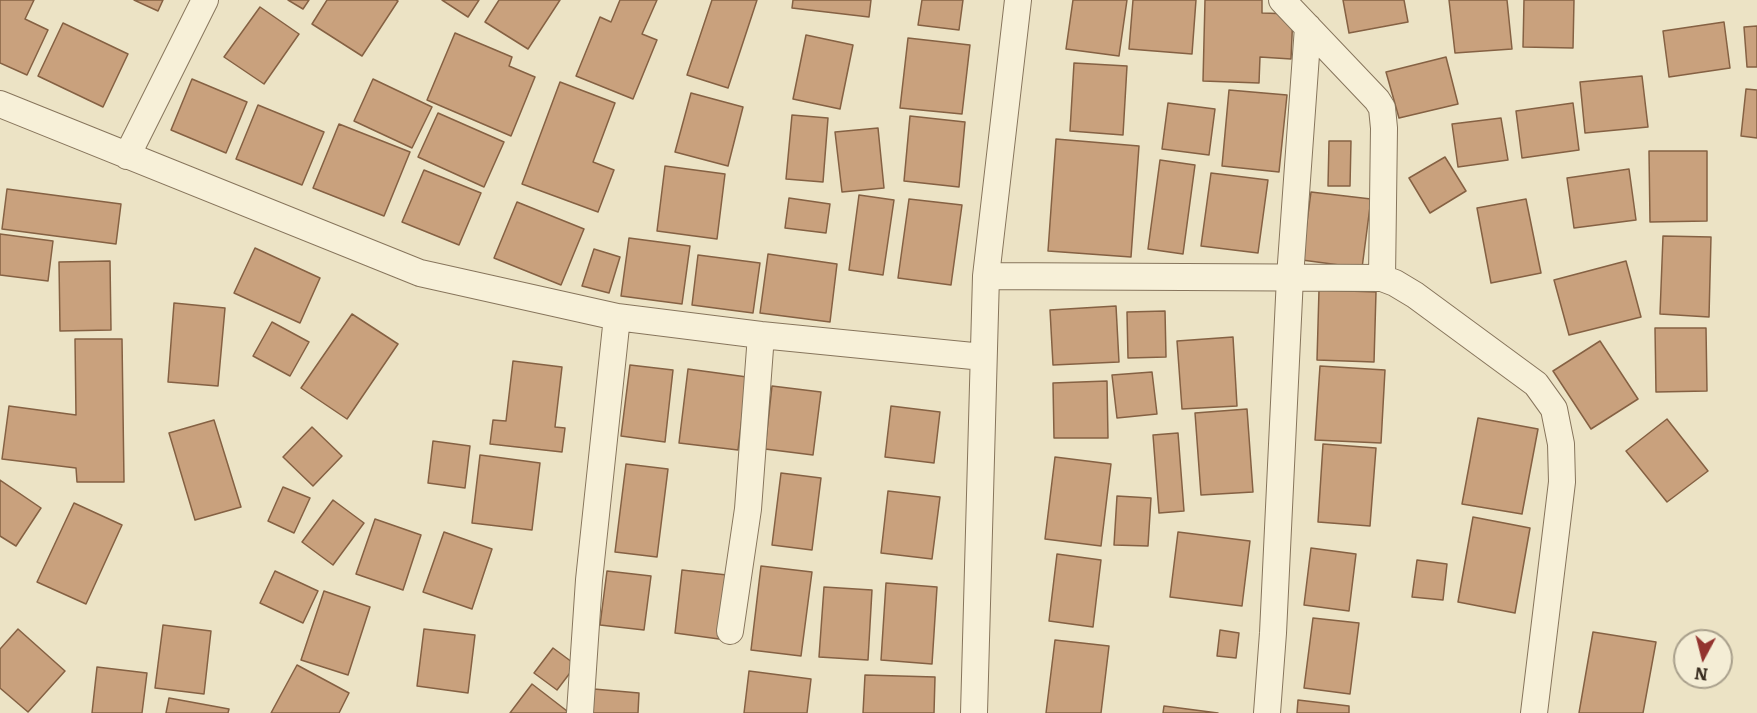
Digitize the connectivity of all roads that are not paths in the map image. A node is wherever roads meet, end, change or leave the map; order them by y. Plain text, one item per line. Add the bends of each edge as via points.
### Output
1 (205, 0) edge
2 (1018, 0) edge
3 (1282, 0) edge
4 (1308, 27) junction
5 (0, 104) edge
6 (127, 156) junction
7 (986, 276) junction
8 (1290, 277) junction
9 (1382, 278) junction
10 (617, 316) junction
11 (761, 335) junction
12 (983, 357) junction
13 (730, 631) dead end
14 (580, 713) edge
15 (974, 713) edge
16 (1267, 713) edge
17 (1534, 713) edge

1 - 6 street
2 - 7 street
3 - 4 street
4 - 8 street
4 - 9 street via 1382,108
5 - 6 street
6 - 10 street via 420,273
7 - 8 street
7 - 12 street
8 - 9 street
8 - 16 street
9 - 17 street via 1415,295 1536,384 1554,409 1561,444 1562,482
10 - 11 street
10 - 14 street via 589,580
11 - 12 street
11 - 13 street via 748,509
12 - 15 street

